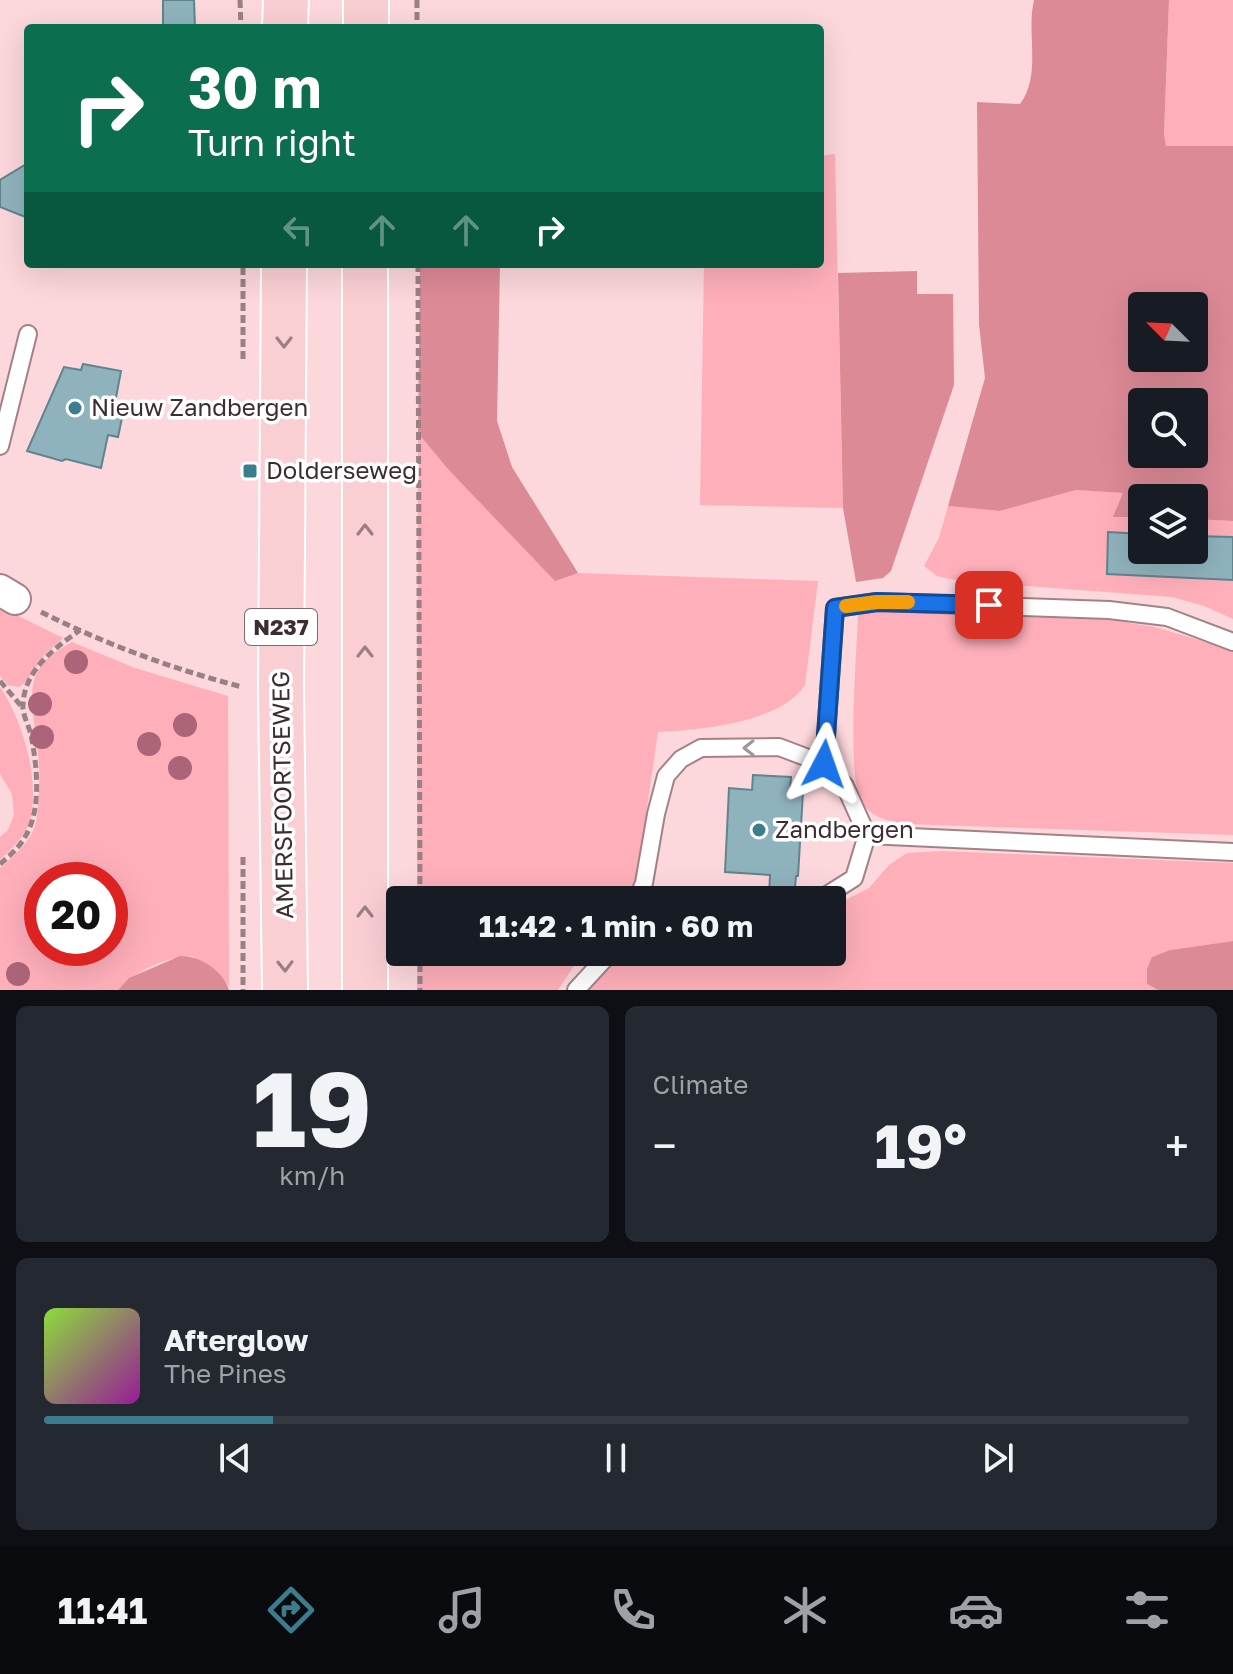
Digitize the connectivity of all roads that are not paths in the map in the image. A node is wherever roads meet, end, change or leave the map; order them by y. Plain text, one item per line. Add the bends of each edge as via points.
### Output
1 (286, 0) edge
2 (366, 0) edge
3 (285, 24) edge
4 (366, 24) edge
5 (284, 268) edge
6 (365, 268) edge
7 (28, 334) dead end
8 (0, 446) edge
9 (1233, 642) edge
10 (824, 764) junction
11 (867, 835) junction
12 (1233, 852) edge
13 (643, 886) edge
14 (841, 886) edge
15 (598, 966) edge
16 (285, 990) edge
17 (365, 990) edge
18 (576, 990) edge

1 - 3 main road
2 - 4 main road
5 -> 16 main road, AMERSFOORTSEWEG / N237
17 -> 6 main road
7 - 8 lane
9 - 10 lane via 1167,617 1109,610 877,602 835,608
10 - 11 lane via 845,786
10 -> 13 lane via 779,747 701,748 681,759 666,776
11 - 12 lane
11 - 14 lane via 854,878
15 - 18 lane

